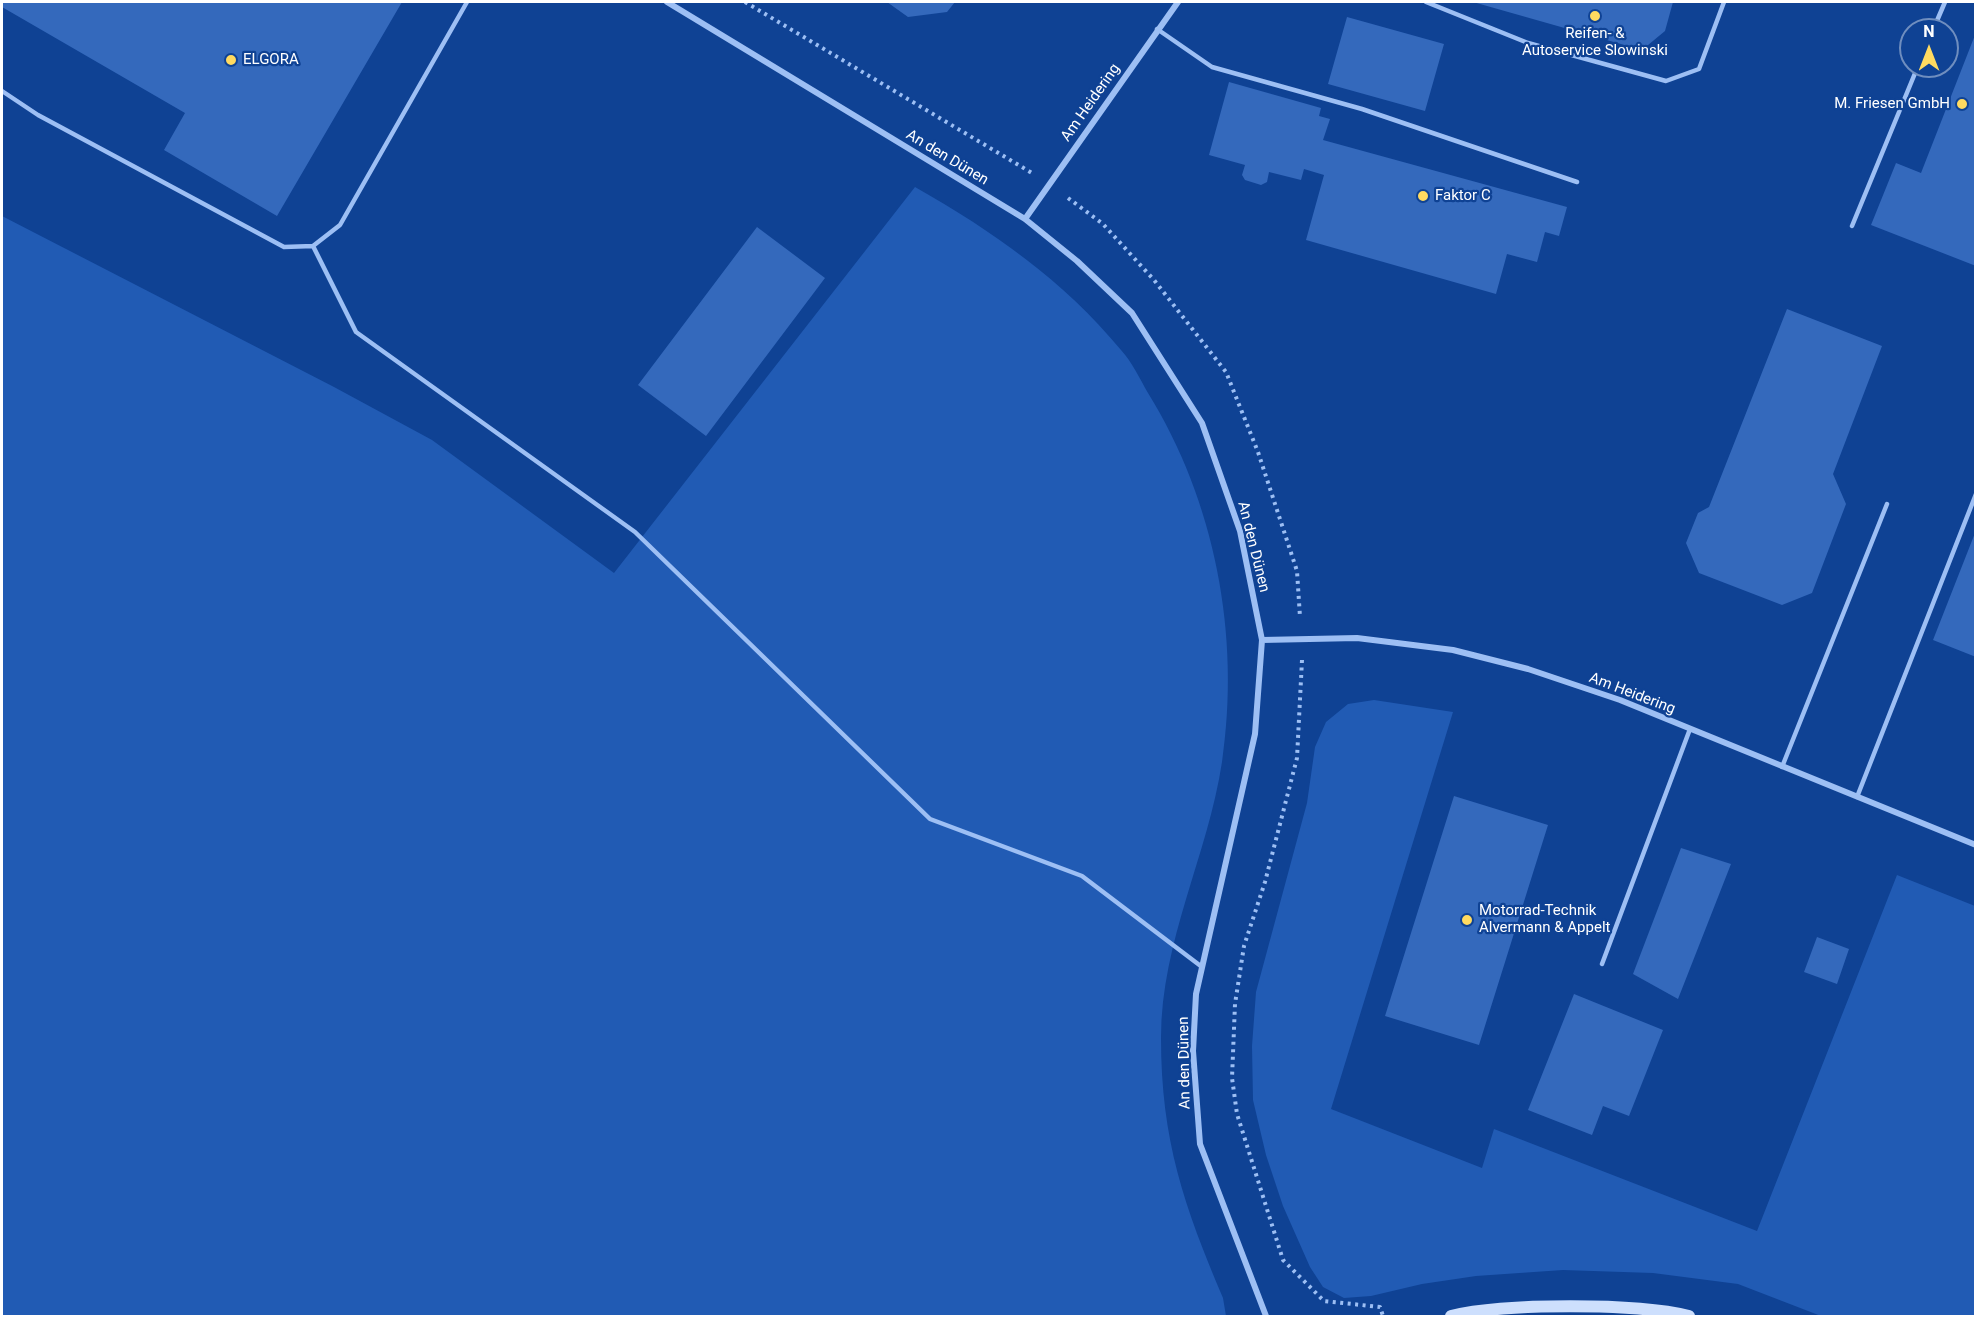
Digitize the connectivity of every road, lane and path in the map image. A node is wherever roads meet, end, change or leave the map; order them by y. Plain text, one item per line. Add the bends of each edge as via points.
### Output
1 (467, 2) edge
2 (667, 2) edge
3 (745, 2) edge
4 (1178, 2) edge
5 (1426, 2) edge
6 (1724, 2) edge
7 (1945, 2) edge
8 (1938, 18) edge
9 (1157, 29) junction
10 (1913, 78) edge
11 (2, 91) edge
12 (1577, 182) dead end
13 (1049, 184) junction
14 (1025, 219) junction
15 (1852, 226) dead end
16 (313, 246) junction
17 (1976, 494) edge
18 (1887, 504) dead end
19 (1302, 639) junction
20 (1262, 640) junction
21 (1690, 729) junction
22 (1782, 767) junction
23 (1857, 797) junction
24 (1976, 845) edge
25 (1602, 964) dead end
26 (1202, 968) junction
27 (1266, 1317) edge
28 (1383, 1317) edge
29 (1451, 1317) edge
30 (1689, 1317) edge

1 - 16 lane via 340,225
2 - 14 street, An den Dünen
3 - 13 path
4 - 9 street, Am Heidering
5 - 6 lane via 1528,43 1666,81 1699,69
7 - 8 lane
9 - 12 lane via 1212,67 1362,110
9 - 13 street, Am Heidering
10 - 15 lane
11 - 16 lane via 284,247
13 - 14 street, Am Heidering
13 - 19 path via 1102,224 1154,280 1226,372 1258,452 1297,571
14 - 20 street, An den Dünen via 1132,313 1202,423 1240,531
16 - 26 lane via 356,332 635,532 930,819 1082,876
17 - 23 lane
18 - 22 lane
19 - 20 street, Am Heidering
19 - 21 street, Am Heidering via 1357,638 1453,650 1538,672
19 - 28 path via 1297,758 1244,946 1235,1004 1232,1078 1237,1114 1283,1260 1324,1301 1380,1306
20 - 26 street, An den Dünen via 1255,734
21 - 22 street, Am Heidering
21 - 25 lane
22 - 23 street, Am Heidering
23 - 24 street, Am Heidering
26 - 27 street, An den Dünen via 1196,994 1193,1052 1200,1144
29 - 30 street via 1567,1308 1668,1311

